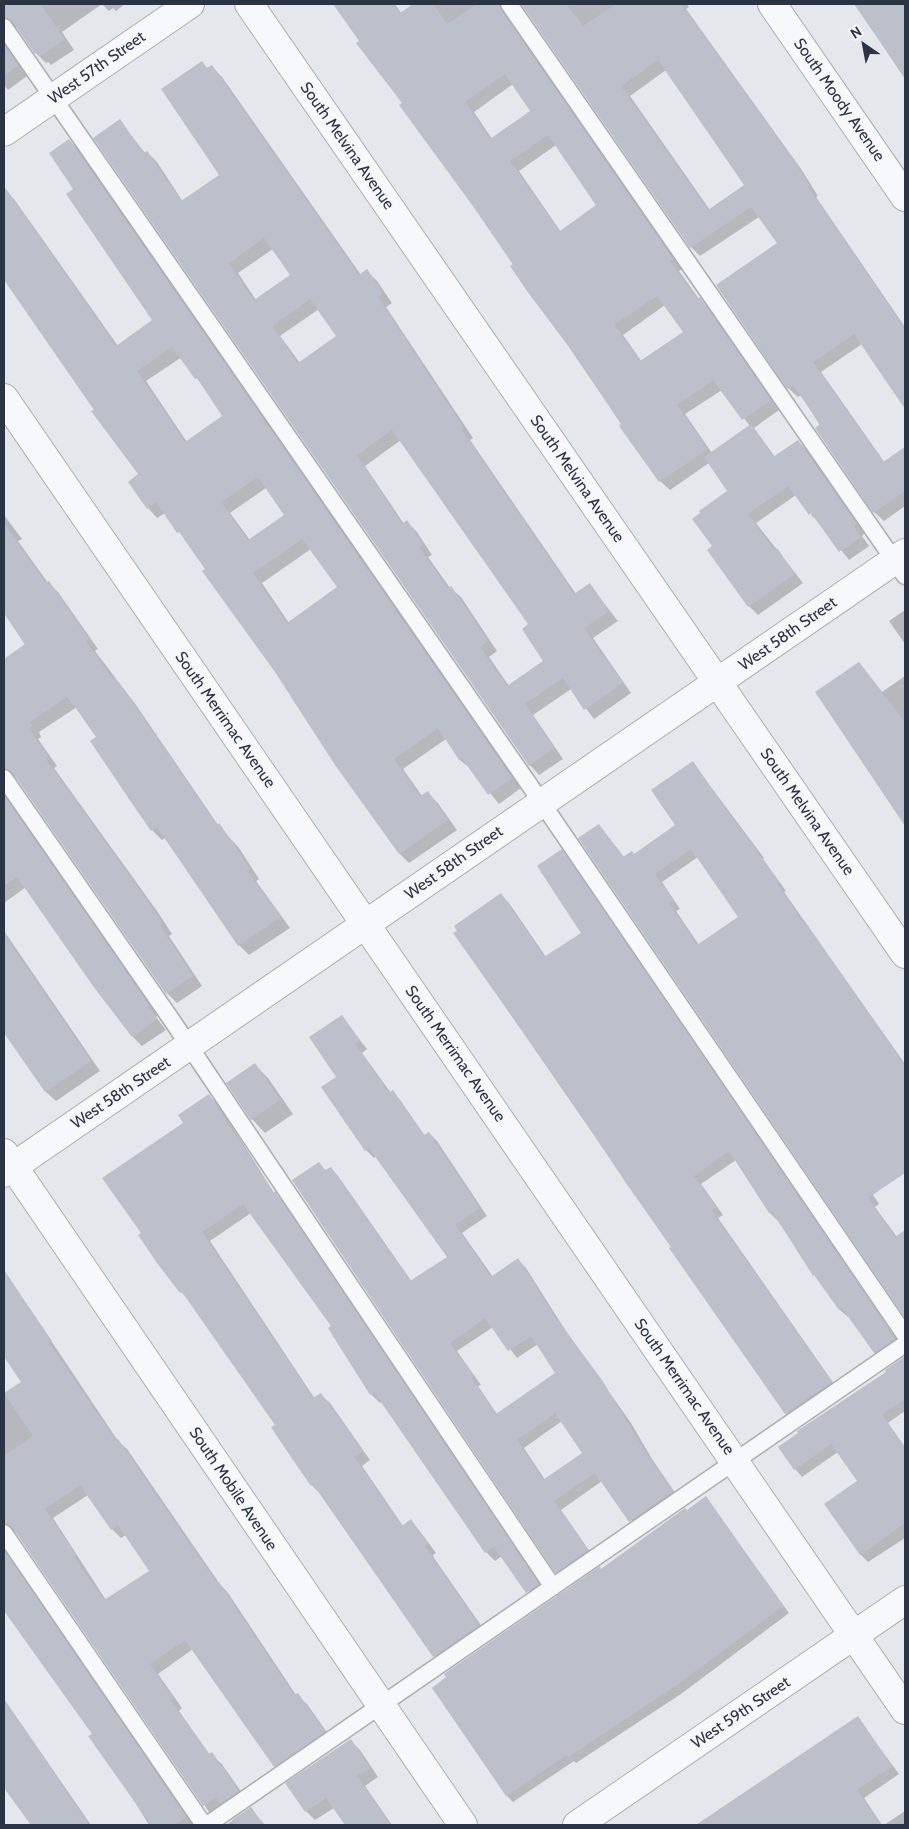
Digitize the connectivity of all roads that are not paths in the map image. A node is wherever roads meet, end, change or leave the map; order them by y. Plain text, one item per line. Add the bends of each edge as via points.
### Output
1 (190, 4) edge
2 (249, 4) edge
3 (510, 4) edge
4 (772, 4) edge
5 (4, 27) edge
6 (53, 98) junction
7 (4, 132) edge
8 (905, 197) edge
9 (4, 398) edge
10 (902, 563) edge
11 (717, 682) junction
12 (4, 778) edge
13 (542, 803) junction
14 (366, 924) junction
15 (905, 954) edge
16 (189, 1047) junction
17 (7, 1164) edge
18 (905, 1335) edge
19 (905, 1344) edge
20 (735, 1461) junction
21 (4, 1533) edge
22 (553, 1587) junction
23 (905, 1600) edge
24 (854, 1635) junction
25 (381, 1706) junction
26 (905, 1710) edge
27 (205, 1825) edge
28 (463, 1825) edge
29 (577, 1825) edge

1 - 6 street, West 57th Street
2 - 11 street, South Melvina Avenue
3 - 10 lane
4 - 8 street, South Moody Avenue
5 - 6 lane
6 - 7 street, West 57th Street
6 - 13 lane
9 - 14 street, South Merrimac Avenue
10 - 11 street, West 58th Street
11 - 13 street, West 58th Street
11 - 15 street, South Melvina Avenue
12 - 16 lane
13 - 14 street, West 58th Street
13 - 18 lane
14 - 16 street, West 58th Street
14 - 20 street, South Merrimac Avenue
16 - 17 street, West 58th Street
16 - 22 lane
17 - 25 street, South Mobile Avenue
19 - 20 lane
20 - 22 lane
20 - 24 street, South Merrimac Avenue
21 - 27 lane
22 - 25 lane
23 - 24 street, West 59th Street
24 - 26 street, South Merrimac Avenue
24 - 29 street, West 59th Street
25 - 27 lane
25 - 28 street, South Mobile Avenue

